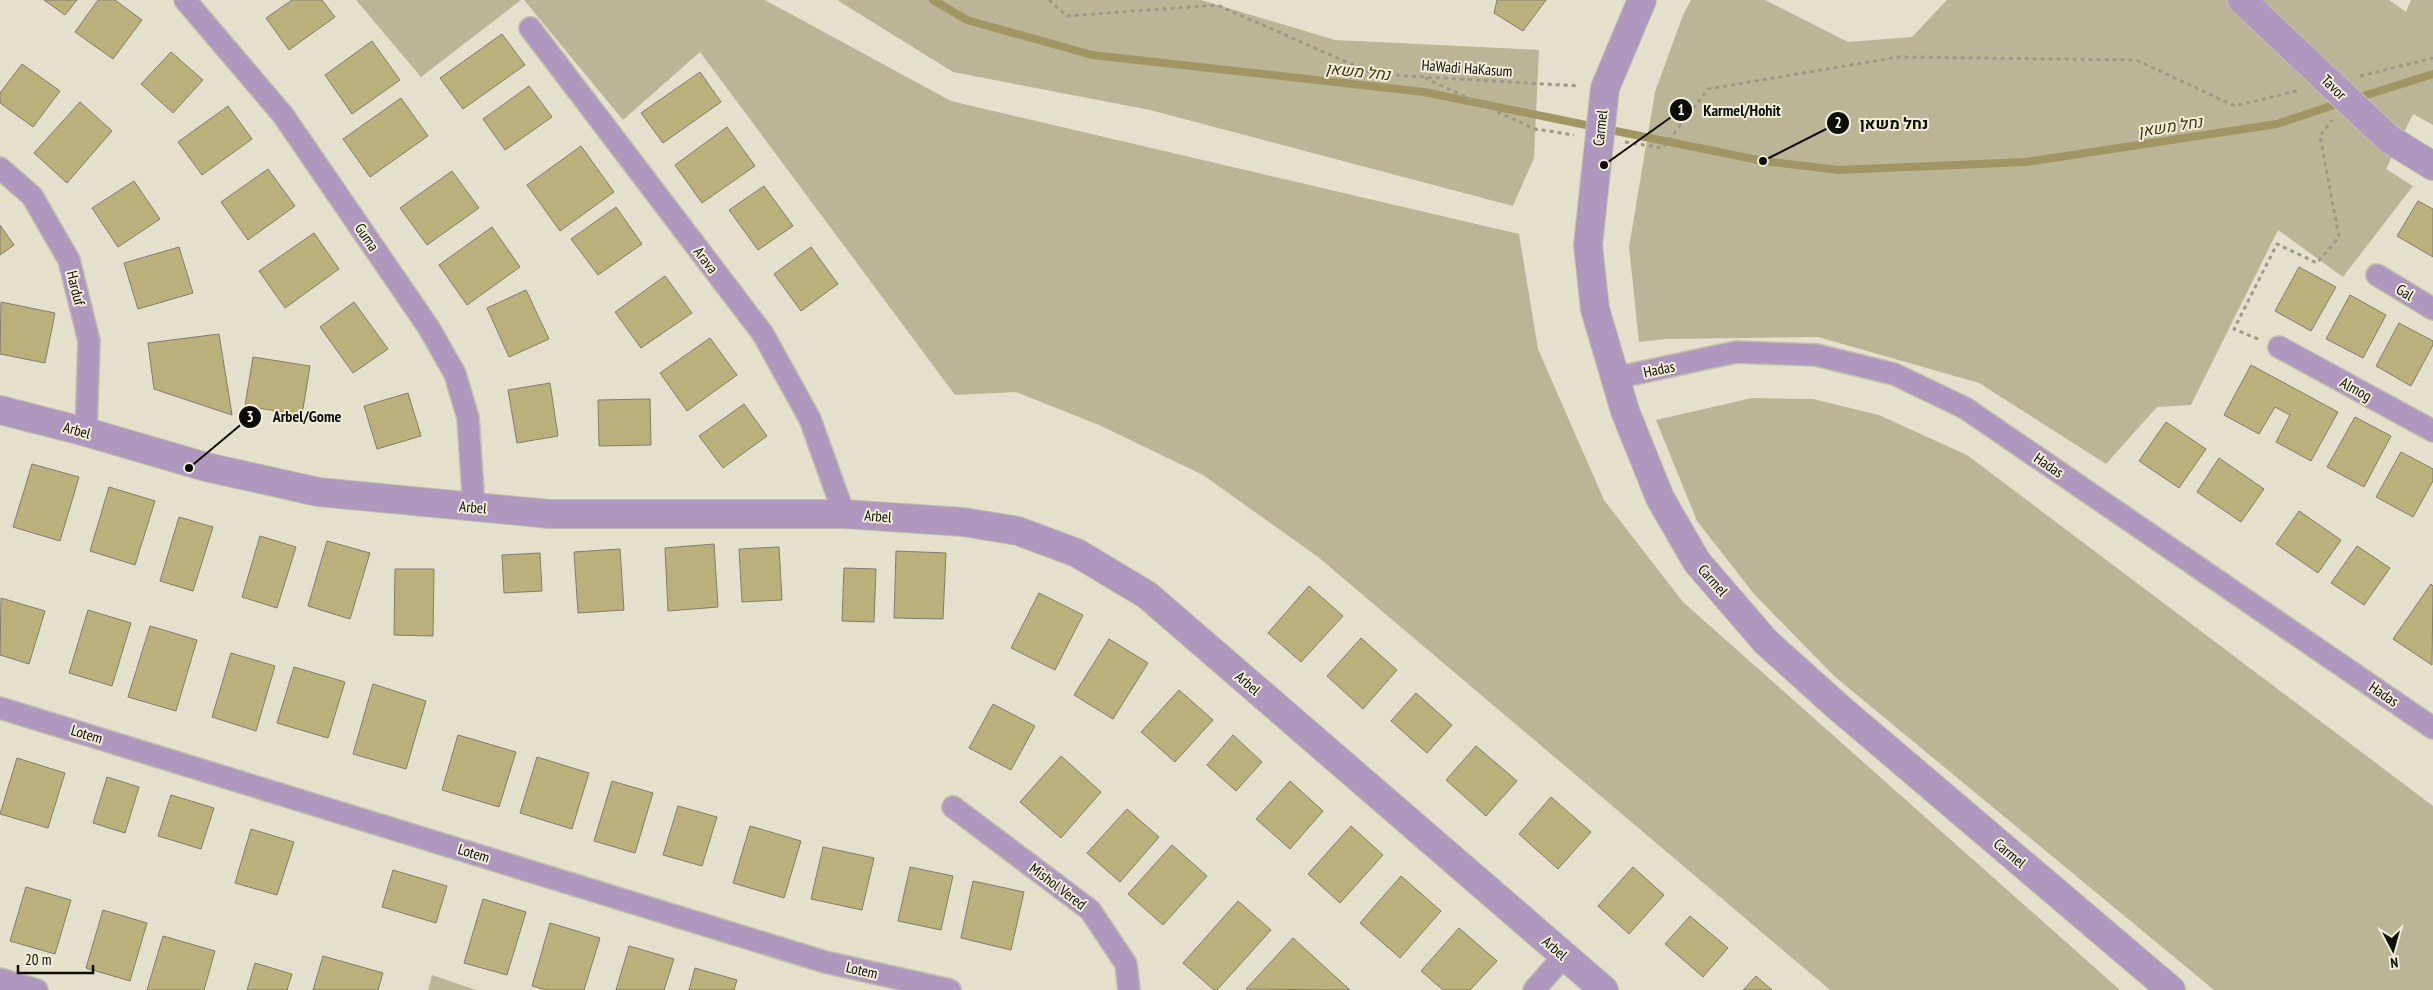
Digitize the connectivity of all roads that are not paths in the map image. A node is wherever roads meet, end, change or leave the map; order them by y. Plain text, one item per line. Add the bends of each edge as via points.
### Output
1 (185, 0) edge
2 (1642, 0) edge
3 (2242, 0) edge
4 (530, 28) dead end
5 (2433, 166) edge
6 (0, 168) edge
7 (2378, 275) dead end
8 (2433, 309) edge
9 (2279, 347) road end
10 (1615, 378) junction
11 (0, 410) edge
12 (2433, 431) edge
13 (86, 432) junction
14 (474, 508) junction
15 (844, 514) junction
16 (0, 708) edge
17 (2433, 728) edge
18 (953, 807) dead end
19 (1564, 956) junction
20 (0, 979) edge
21 (37, 990) edge
22 (950, 990) edge
23 (1129, 990) edge
24 (1534, 990) edge
25 (1604, 990) edge
26 (2171, 990) edge

1 - 14 street, Guma via 283,115 455,374 468,418
2 - 10 street, Carmel via 1604,88 1588,245 1595,309
3 - 5 street, Tavor via 2352,90 2389,140
4 - 15 street, Arava via 763,334 810,419
6 - 13 street, Harduf via 32,196 69,260 89,341
7 - 8 street, Gal
9 - 12 street, Almog
10 - 17 street, Hadas via 1736,352 1816,355 1894,374 1966,408
10 - 26 street, Carmel via 1625,412 1660,498 1697,562 1766,642
11 - 13 street, Arbel
13 - 14 street, Arbel via 206,467 318,492
14 - 15 street, Arbel via 550,514
15 - 19 street, Arbel via 963,522 1018,531 1077,553 1147,596
16 - 22 street, Lotem via 825,962
18 - 23 street, Mishol Vered via 1090,910 1126,964
19 - 24 street
19 - 25 street, Arbel
20 - 21 street

